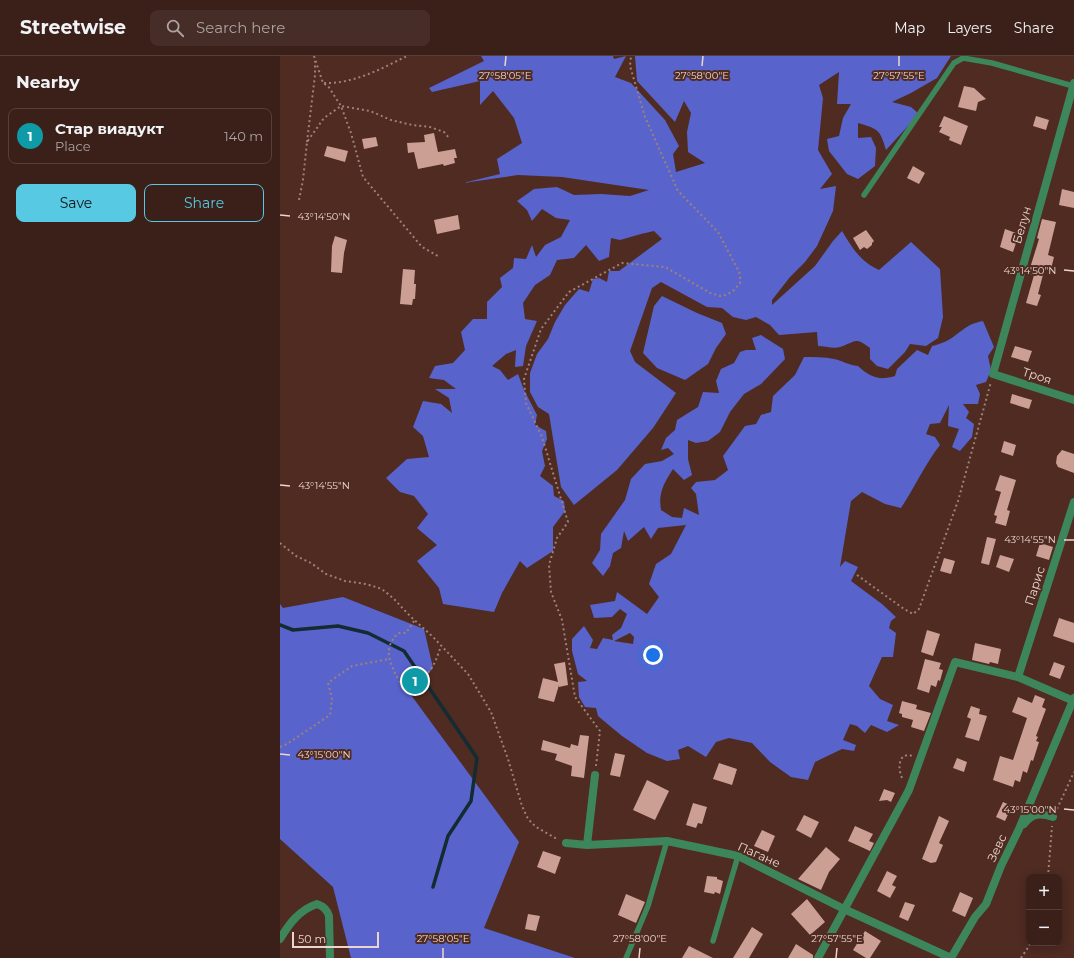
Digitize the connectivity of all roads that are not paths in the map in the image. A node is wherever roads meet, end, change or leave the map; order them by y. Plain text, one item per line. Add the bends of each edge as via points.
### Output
1 (1073, 85) edge
2 (864, 195) dead end
3 (993, 374) joint
4 (1074, 400) edge
5 (1074, 502) edge
6 (1018, 677) junction
7 (1074, 700) edge
8 (595, 775) road end
9 (1053, 817) dead end
10 (1019, 829) junction
11 (667, 841) junction
12 (566, 843) road end
13 (587, 845) junction
14 (738, 856) junction
15 (844, 909) junction
16 (280, 939) edge
17 (713, 941) dead end
18 (330, 958) edge
19 (626, 958) edge
20 (818, 958) edge
21 (951, 958) edge

1 - 2 lane via 992,63 963,58 954,63
1 - 3 street, Белун
3 - 4 street, Троя
5 - 6 street, Парис
6 - 7 street
6 - 15 street via 955,662 909,790
7 - 10 street, Зевс
8 - 13 street
9 - 10 street via 1043,814 1029,818
10 - 21 street, Зевс via 986,904 975,917
11 - 13 street, Пагане
11 - 14 street, Пагане
11 - 19 lane via 648,906
12 - 13 street, Пагане
14 - 15 street, Пагане
14 - 17 lane
15 - 20 street
15 - 21 street, Пагане
16 - 18 street via 294,918 317,904 327,910 329,916

